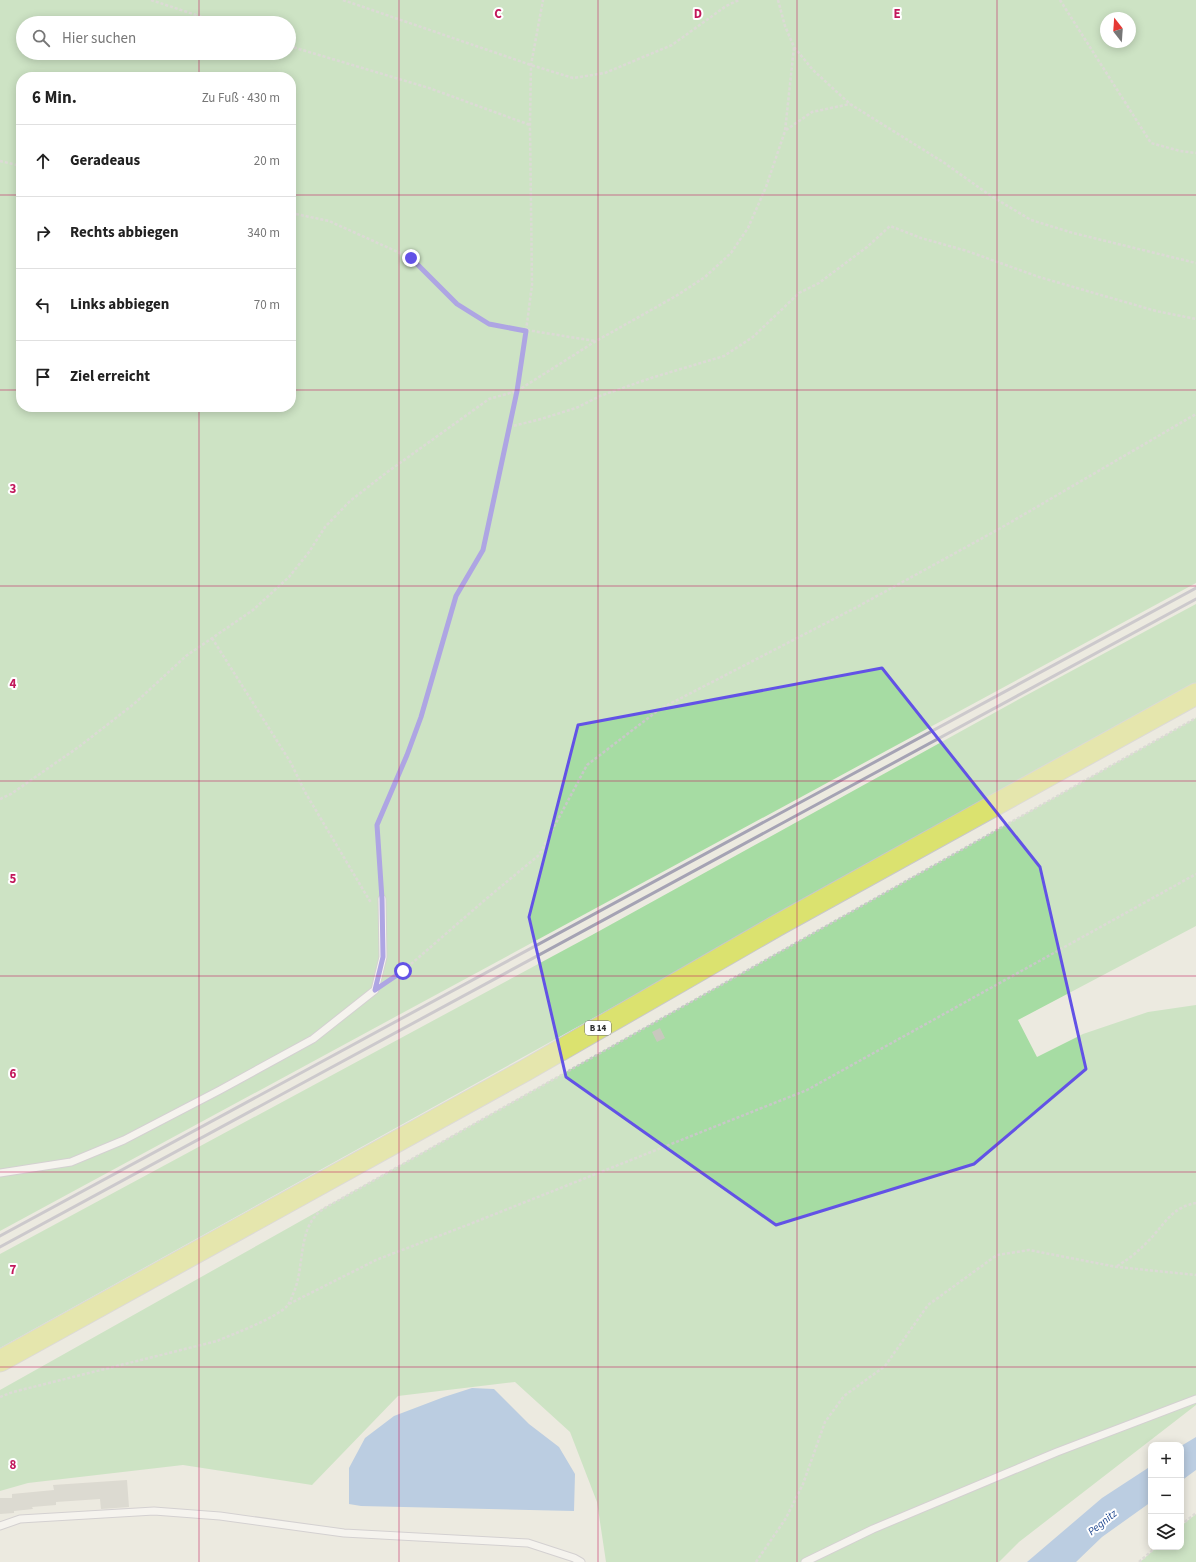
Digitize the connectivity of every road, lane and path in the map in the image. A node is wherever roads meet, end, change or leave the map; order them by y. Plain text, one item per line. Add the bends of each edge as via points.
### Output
1 (151, 0) edge
2 (342, 0) edge
3 (543, 0) edge
4 (739, 0) edge
5 (778, 0) edge
6 (1060, 0) edge
7 (199, 16) edge
8 (794, 47) junction
9 (296, 48) edge
10 (532, 65) junction
11 (850, 104) junction
12 (530, 125) junction
13 (785, 131) junction
14 (1196, 153) edge
15 (0, 161) edge
16 (16, 165) edge
17 (296, 214) edge
18 (1196, 263) edge
19 (1196, 319) edge
20 (526, 331) junction
21 (596, 341) junction
22 (517, 391) junction
23 (1196, 414) edge
24 (509, 427) junction
25 (212, 638) junction
26 (1196, 694) edge
27 (1196, 718) edge
28 (0, 799) edge
29 (1196, 874) edge
30 (382, 899) joint
31 (382, 921) junction
32 (375, 990) junction
33 (0, 1173) edge
34 (1196, 1203) edge
35 (1117, 1267) junction
36 (1196, 1275) edge
37 (288, 1304) junction
38 (0, 1361) edge
39 (0, 1397) edge
40 (1196, 1399) edge
41 (1196, 1512) edge
42 (1184, 1523) edge
43 (0, 1526) edge
44 (1153, 1550) edge
45 (581, 1562) edge
46 (756, 1562) edge
47 (805, 1562) edge
48 (1139, 1562) edge

1 - 7 path
2 - 10 path
3 - 10 path
4 - 10 path via 726,6 672,45 605,73 573,78
5 - 8 path
6 - 14 path via 1151,143
8 - 11 path via 813,70
8 - 13 path
9 - 12 path via 429,88
10 - 12 path
11 - 13 path via 812,112
11 - 18 path via 1031,220 1073,234
12 - 20 path via 532,285
13 - 21 path via 766,187 748,228 731,253 705,277 676,296
15 - 16 path
17 - 20 path via 329,221 411,258 457,304 489,324
19 - 24 path via 1156,311 1067,285 890,226 819,283 799,293 753,337 724,356 651,378 569,410
20 - 21 path
20 - 22 path
21 - 22 path
22 - 24 path
22 - 25 path via 489,399 350,501 325,526 289,577 253,610
23 - 32 path via 999,529 857,607 660,709 587,765 539,855 403,971
24 - 30 path via 483,550 456,596 421,717 377,825
25 - 28 path via 186,656 135,703 80,746
25 - 31 path via 291,763 305,792
26 - 38 main road, B 14 via 785,922 526,1070
27 - 37 path via 323,1209 316,1214 304,1235 296,1286
29 - 37 path via 807,1090 376,1260
30 - 31 lane
31 - 32 lane via 383,957
32 - 33 lane via 313,1039 124,1140 71,1162
34 - 35 path via 1172,1213 1133,1256
35 - 36 path
35 - 46 path via 1029,1250 997,1255 928,1305 885,1366 844,1396 825,1422 803,1484 786,1518
37 - 39 path via 279,1312 216,1341
40 - 47 lane via 1050,1455 873,1529
41 - 42 path
43 - 45 lane via 20,1519 154,1511 220,1516 344,1533 528,1543
44 - 48 path

